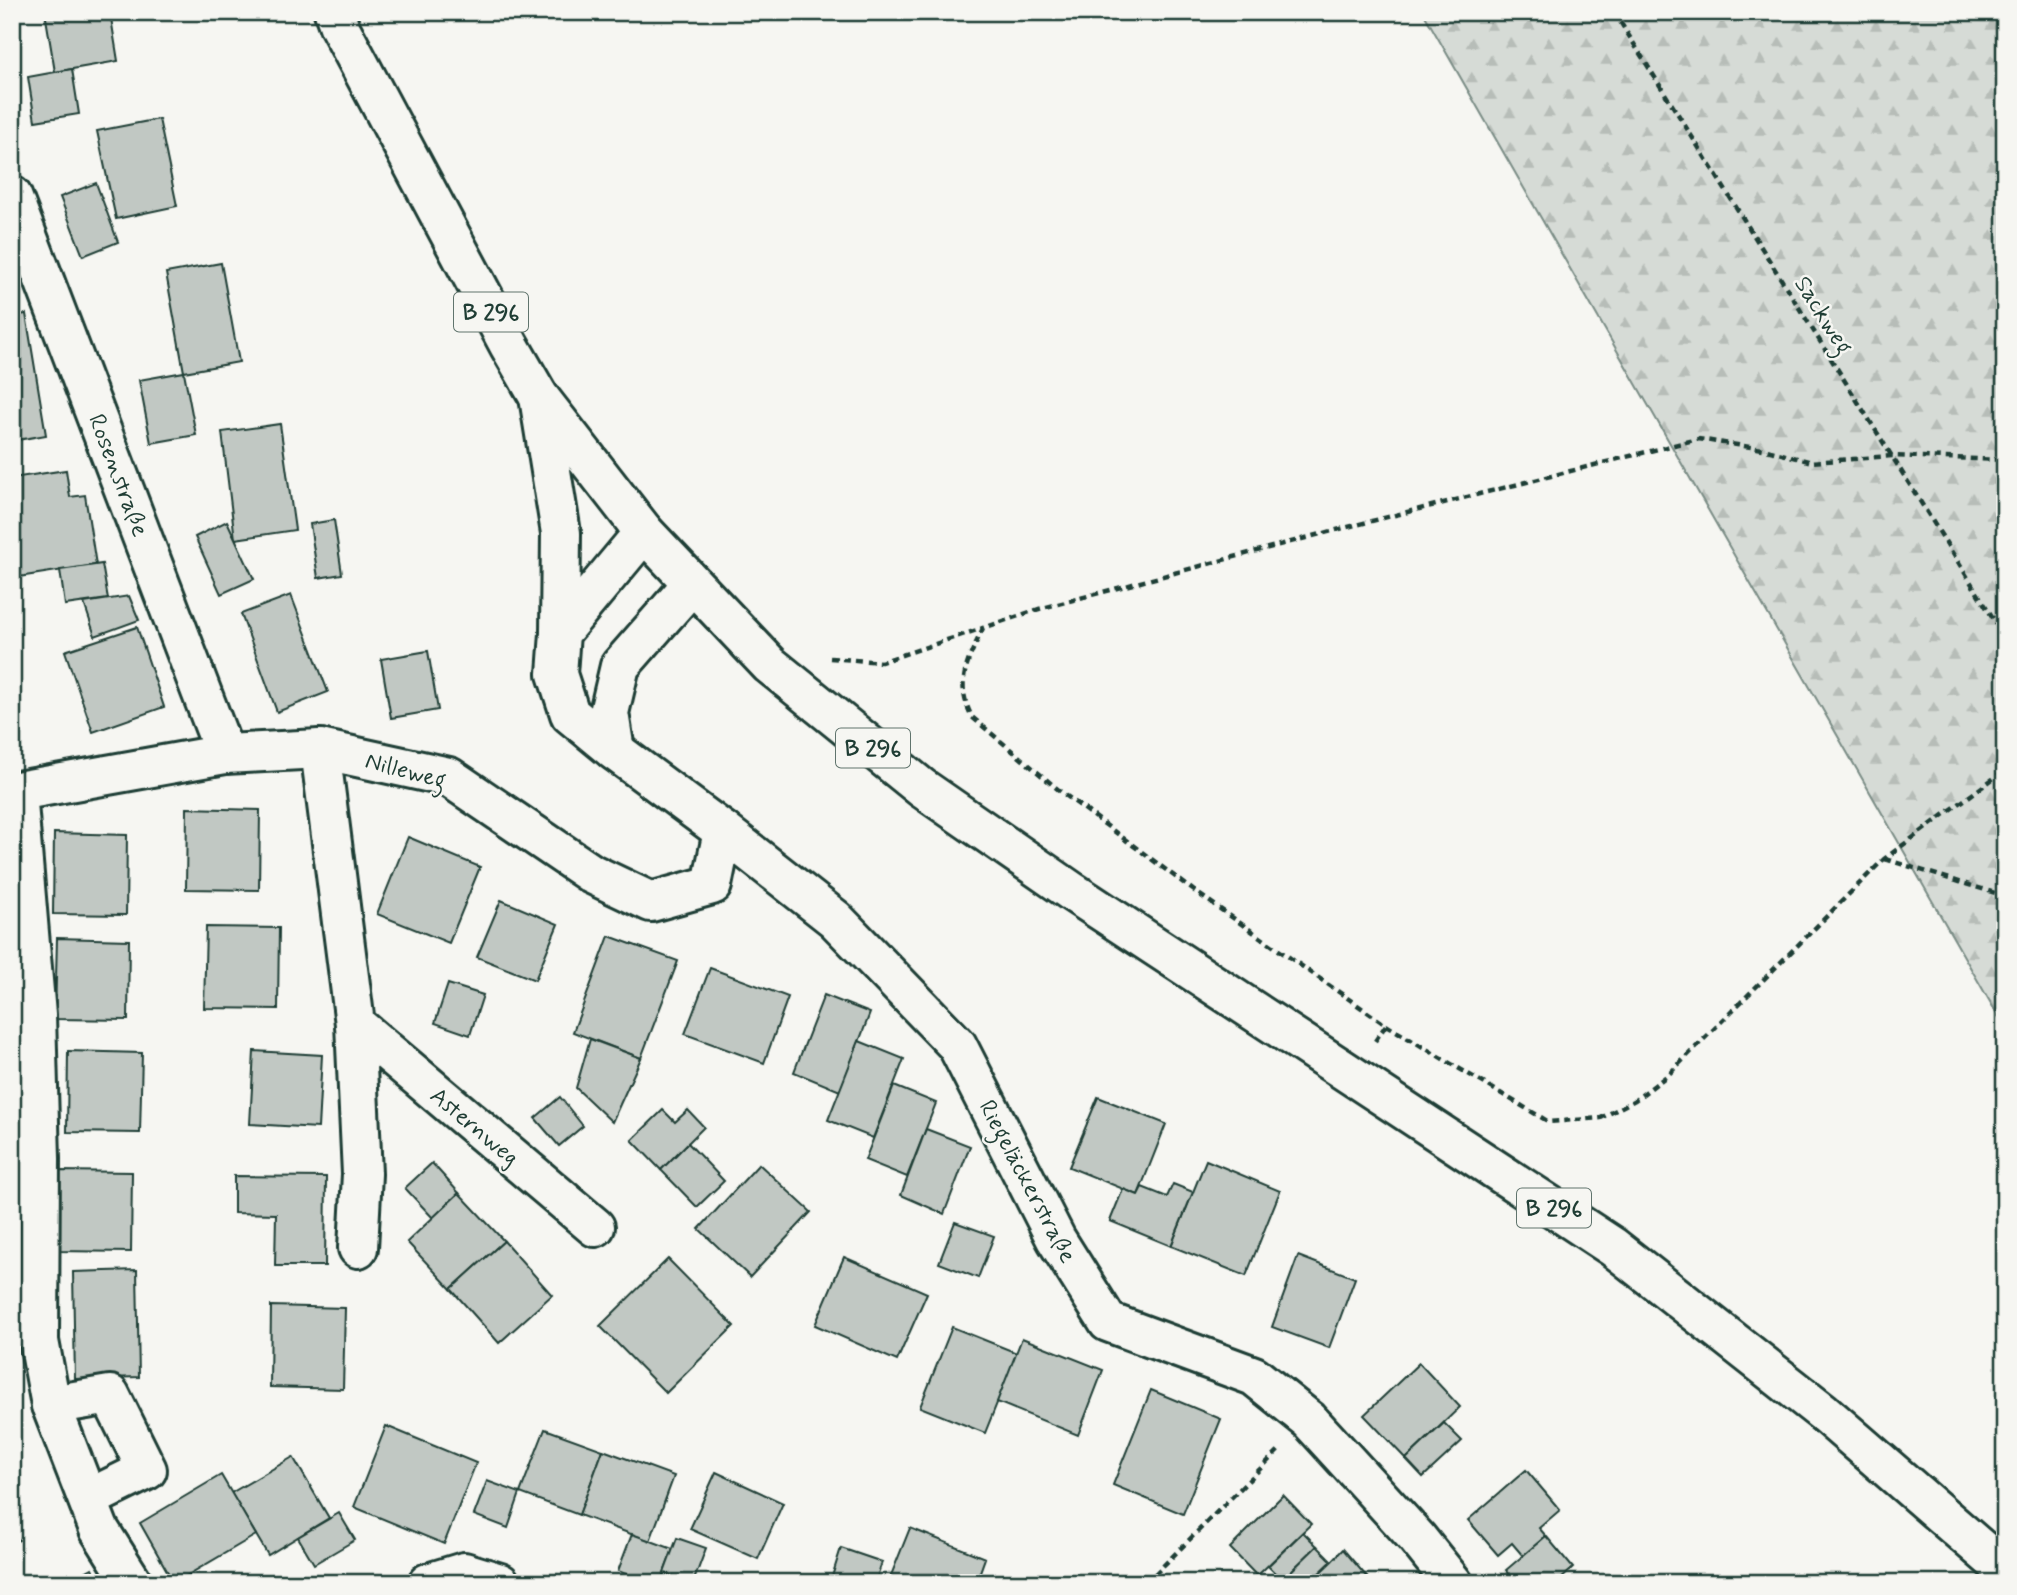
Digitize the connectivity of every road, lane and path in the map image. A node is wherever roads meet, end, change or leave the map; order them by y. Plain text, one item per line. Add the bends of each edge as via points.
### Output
1 (334, 12) edge
2 (1614, 12) edge
3 (12, 196) edge
4 (539, 397) junction
5 (1892, 456) junction
6 (2005, 460) edge
7 (644, 532) junction
8 (692, 584) junction
9 (983, 628) junction
10 (560, 633) junction
11 (2005, 637) edge
12 (770, 665) junction
13 (320, 749) junction
14 (615, 751) junction
15 (225, 754) junction
16 (2005, 771) edge
17 (15, 792) edge
18 (723, 831) junction
19 (1884, 859) junction
20 (2005, 896) edge
21 (355, 1024) junction
22 (1386, 1025) junction
23 (1352, 1074) junction
24 (595, 1227) dead end
25 (358, 1248) dead end
26 (51, 1405) junction
27 (1309, 1420) junction
28 (88, 1499) junction
29 (2005, 1570) edge
30 (133, 1583) edge
31 (428, 1583) edge
32 (500, 1583) edge
33 (1146, 1583) edge
34 (1453, 1583) edge

1 - 4 street, B 296
2 - 5 path, Sackweg
3 - 15 street, Rosenstraße
4 - 7 street, B 296
4 - 10 street, Riegeläckerstraße via 561,533
5 - 6 path
5 - 9 path via 1812,462 1698,439 1305,538
5 - 11 path, Sackweg
7 - 8 street, B 296
7 - 10 street
8 - 12 street, B 296
8 - 14 street via 620,666 609,713
9 - 12 path via 881,663 834,658
9 - 22 path via 966,665 963,686 972,717 1071,799
10 - 14 street, Riegeläckerstraße via 557,674 570,713
12 - 23 street, B 296 via 922,788
13 - 15 street, Nilleweg
13 - 18 street, Nilleweg via 449,777 592,874 651,902 712,885
13 - 21 street
14 - 18 street, Riegeläckerstraße
15 - 17 street, Nilleweg
16 - 19 path
17 - 26 street via 36,1015 38,1341
18 - 27 street, Riegeläckerstraße via 835,919 957,1045 1056,1239 1108,1322 1254,1376
19 - 20 path
19 - 22 path via 1668,1075 1601,1118 1549,1122
21 - 24 street, Asternweg
21 - 25 street via 362,1174
22 - 23 path
23 - 29 street, B 296 via 1613,1247 1823,1412
26 - 28 street
26 - 28 street via 110,1395 147,1470
27 - 33 path
27 - 34 street, Riegeläckerstraße
28 - 30 street via 99,1529
31 - 32 street via 464,1572

